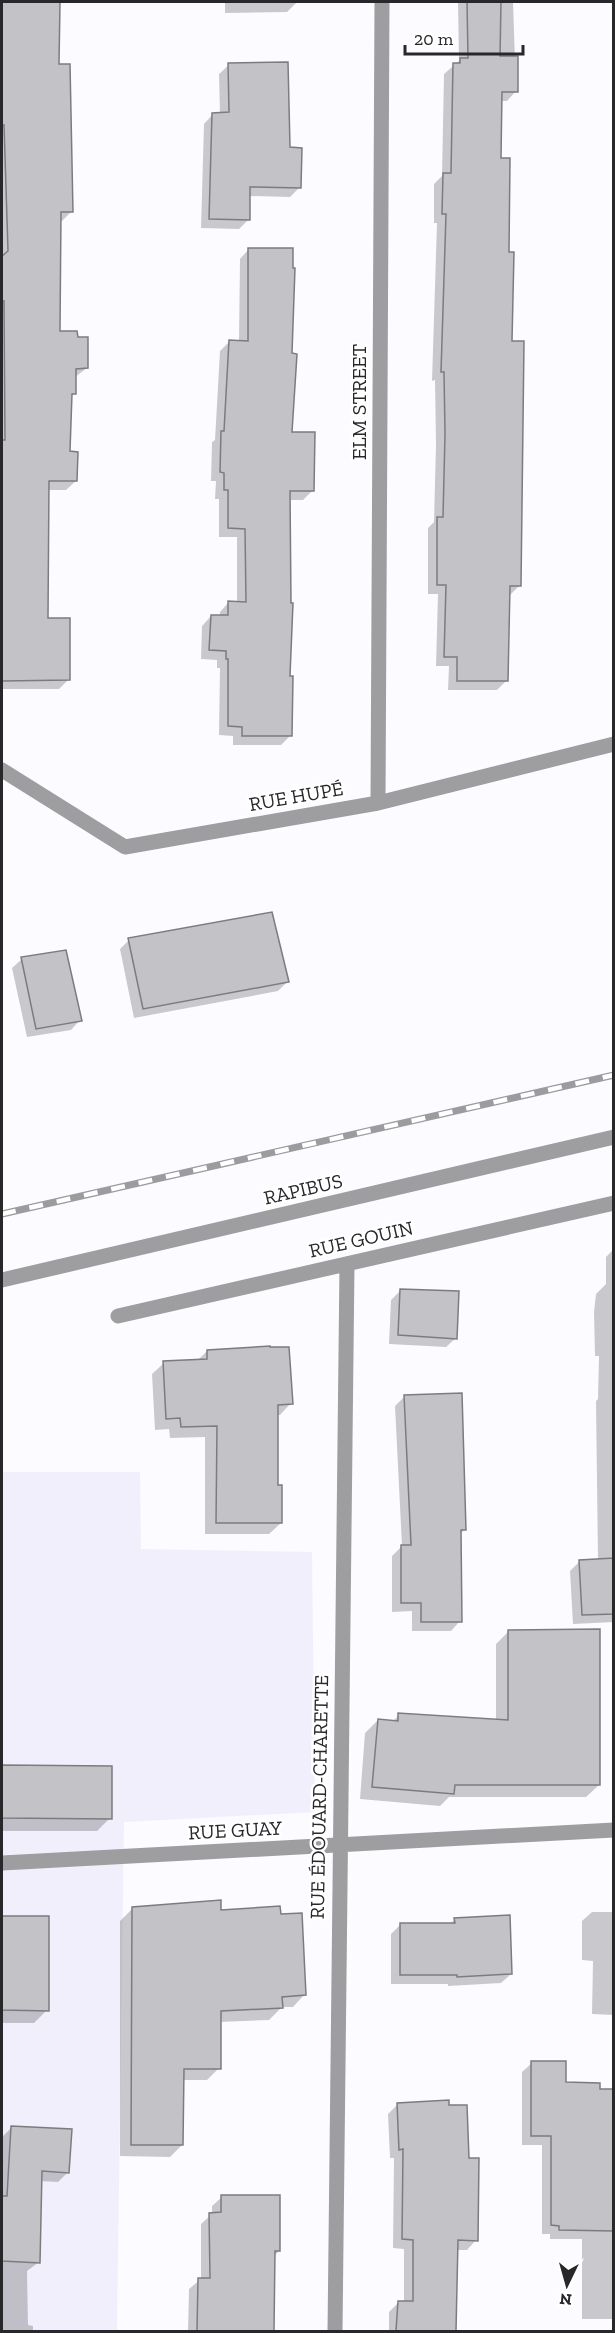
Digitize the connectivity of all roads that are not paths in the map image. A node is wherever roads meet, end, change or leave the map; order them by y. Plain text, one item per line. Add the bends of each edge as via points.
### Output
1 (382, 2) edge
2 (614, 744) edge
3 (2, 770) edge
4 (378, 803) junction
5 (614, 1137) edge
6 (614, 1203) edge
7 (347, 1264) junction
8 (2, 1280) edge
9 (118, 1316) dead end
10 (614, 1830) edge
11 (339, 1845) junction
12 (2, 1863) edge
13 (335, 2331) edge

1 - 4 street, ELM STREET
2 - 4 street, RUE HUPÉ
3 - 4 street, RUE HUPÉ via 125,846
5 - 8 street, RAPIBUS
6 - 7 street, RUE GOUIN
7 - 9 street, RUE GOUIN
7 - 11 street, RUE ÉDOUARD-CHARETTE
10 - 11 street, RUE GUAY
11 - 12 street, RUE GUAY
11 - 13 street, RUE ÉDOUARD-CHARETTE

